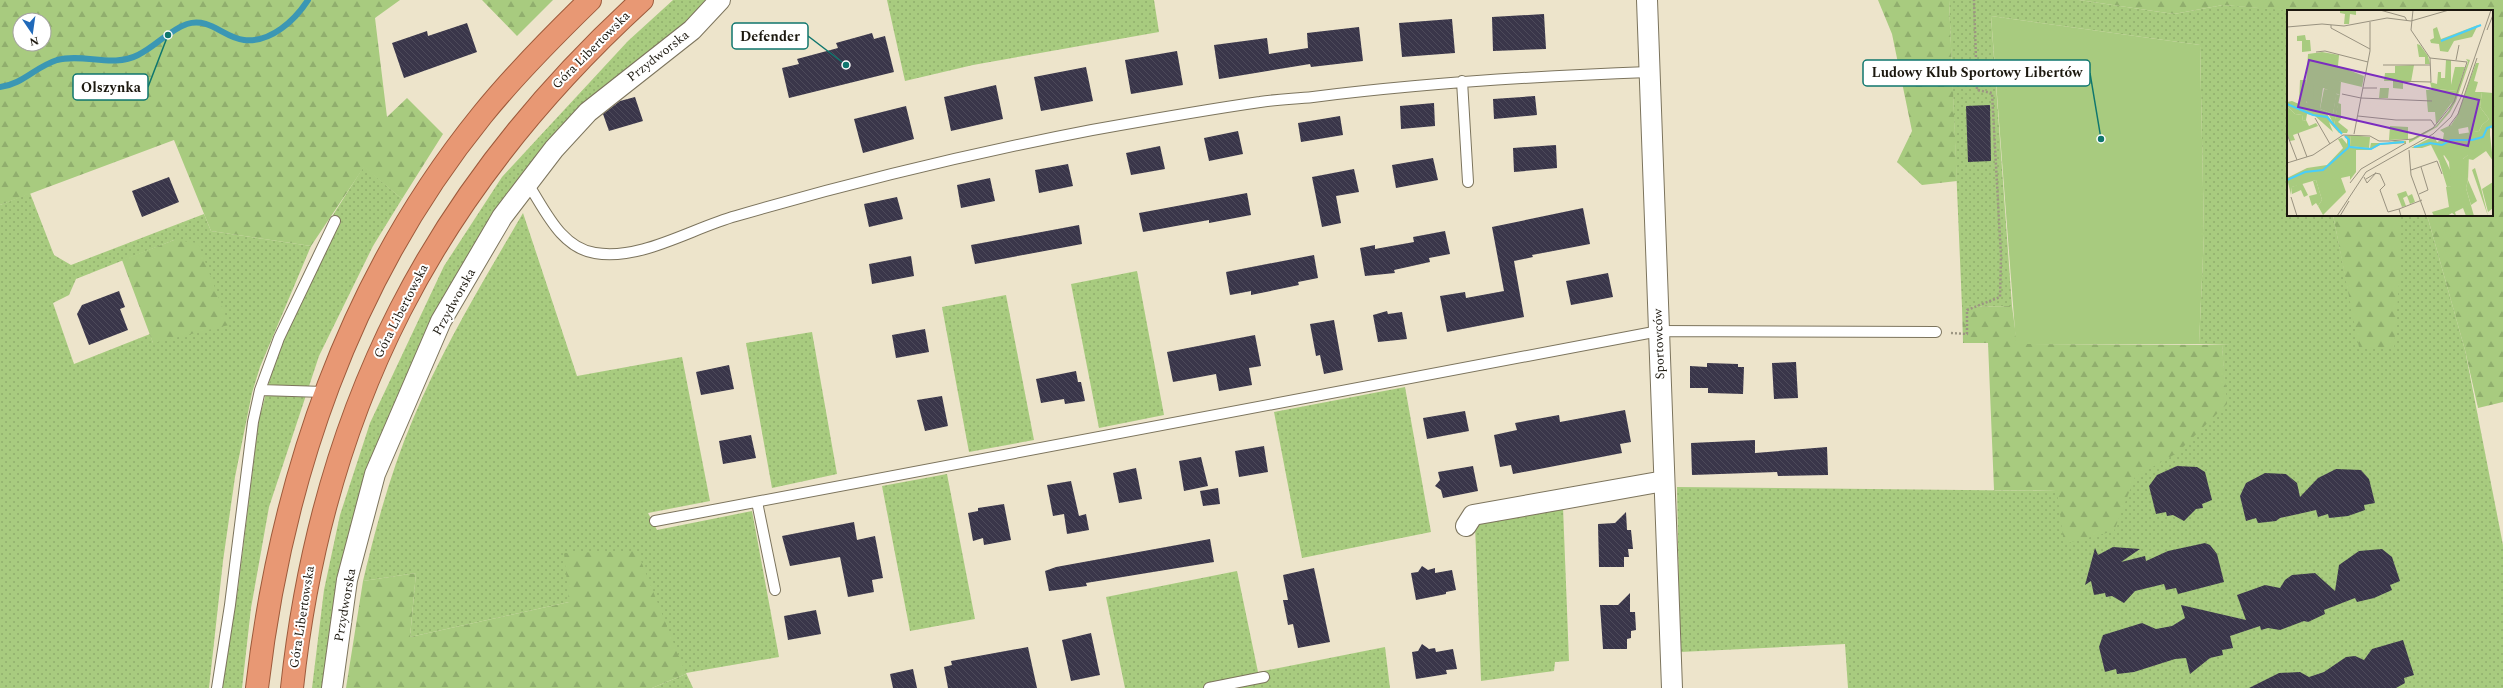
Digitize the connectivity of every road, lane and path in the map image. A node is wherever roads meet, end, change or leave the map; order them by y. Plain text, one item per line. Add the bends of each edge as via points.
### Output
1 (590, 0) edge
2 (642, 0) edge
3 (720, 0) edge
4 (1647, 0) edge
5 (1974, 0) edge
6 (1648, 72) junction
7 (1462, 81) junction
8 (1468, 182) dead end
9 (528, 184) junction
10 (335, 221) dead end
11 (1659, 331) junction
12 (1936, 332) joint
13 (260, 390) junction
14 (324, 392) junction
15 (1664, 481) junction
16 (757, 502) junction
17 (655, 521) dead end
18 (1466, 526) dead end
19 (775, 590) dead end
20 (1264, 677) dead end
21 (217, 688) edge
22 (257, 688) edge
23 (292, 688) edge
24 (332, 688) edge
25 (1209, 688) edge
26 (1672, 688) edge

1 - 14 highway via 497,98 429,188 378,274 352,326
2 - 23 highway, Góra Libertowska via 551,90 500,151 457,211 402,306 356,409 325,502 308,576
3 - 9 street, Przydworska via 692,30 588,112 554,149
4 - 6 street, Sportowców
5 - 12 path via 1977,90 1992,93 2001,256 2000,297 1967,310 1967,334
6 - 7 lane
6 - 11 street, Sportowców
7 - 8 lane
7 - 9 lane via 1263,101 1091,130 920,168 733,216 641,250 614,253 596,254 574,247 558,230
9 - 24 street, Przydworska via 502,218 441,322 375,474 347,580
10 - 13 lane via 279,338
11 - 12 lane
11 - 15 street, Sportowców
11 - 16 lane
13 - 14 lane
13 - 21 lane via 253,422
14 - 22 highway via 282,536 268,608
15 - 18 street via 1473,515
15 - 26 street, Sportowców
16 - 17 lane
16 - 19 lane
20 - 25 lane

